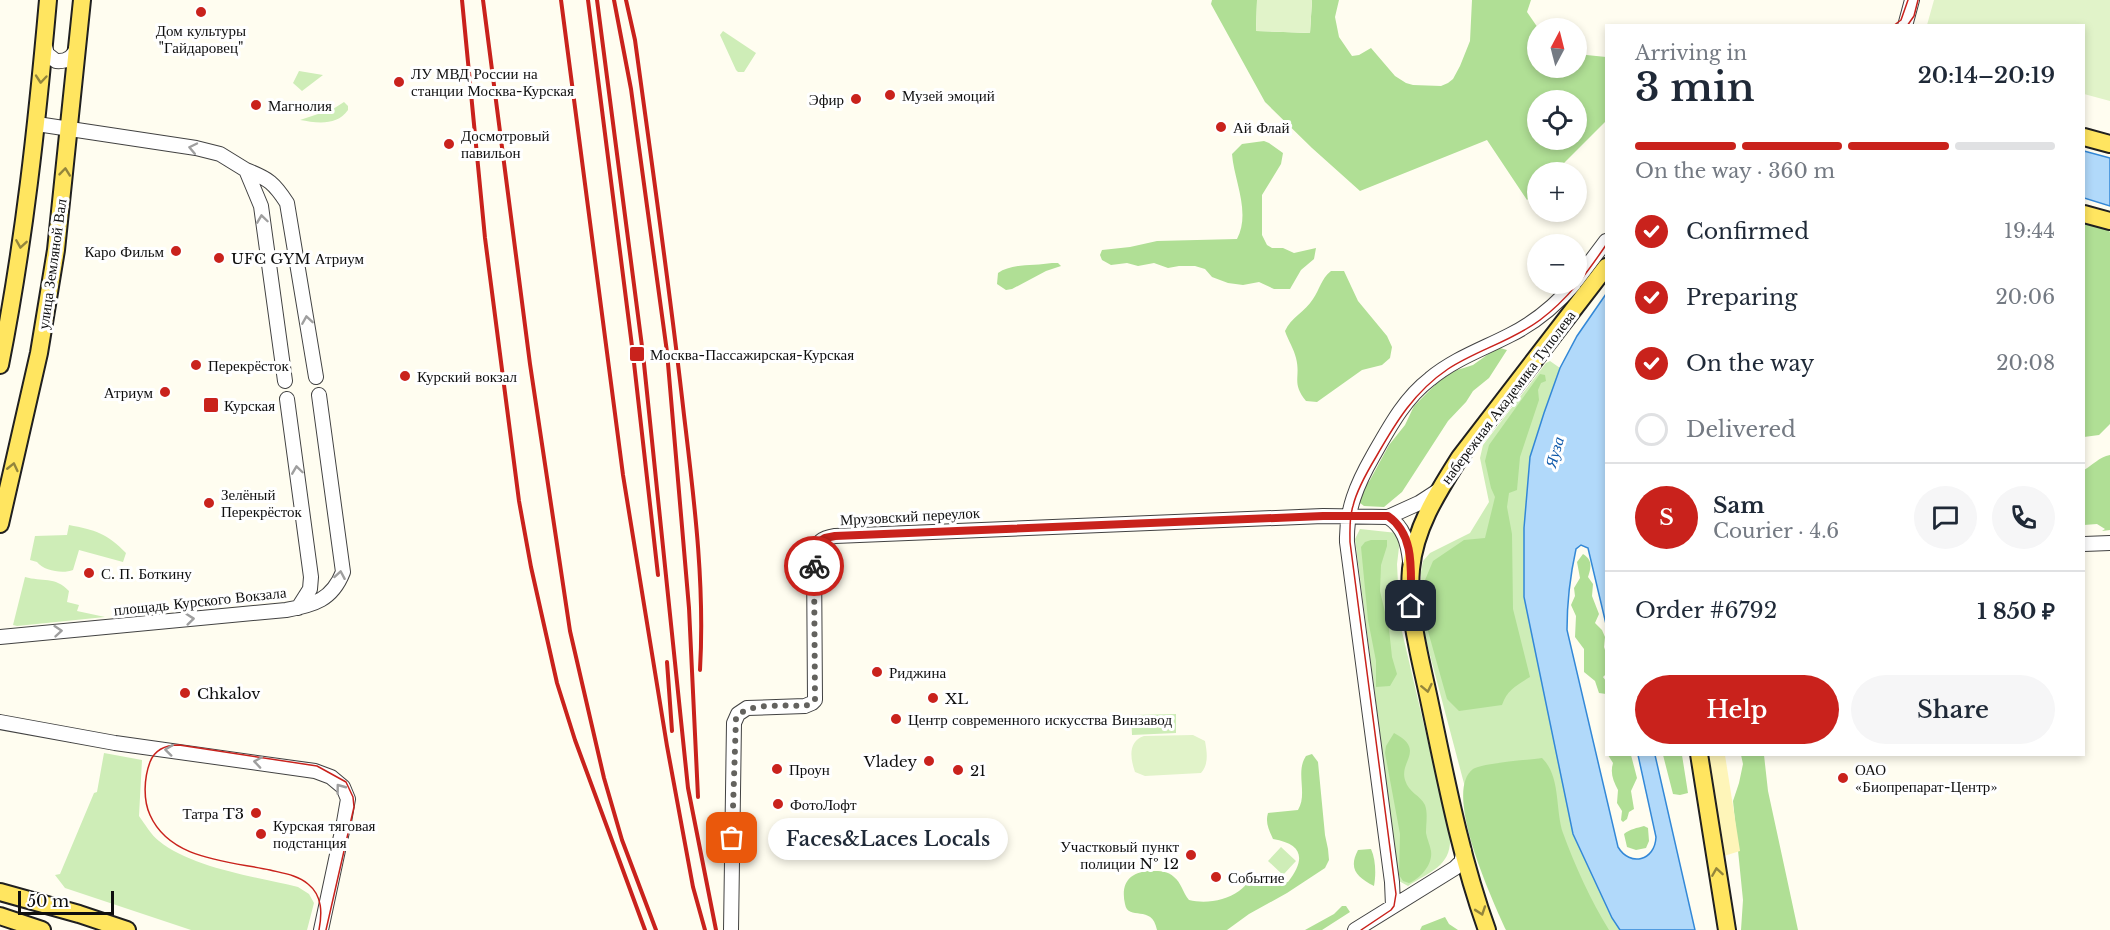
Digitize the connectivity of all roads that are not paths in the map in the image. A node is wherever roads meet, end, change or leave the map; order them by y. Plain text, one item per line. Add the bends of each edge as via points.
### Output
1 (48, 0) edge
2 (82, 0) edge
3 (1912, 0) edge
4 (1904, 24) edge
5 (44, 43) junction
6 (77, 46) junction
7 (37, 124) junction
8 (69, 128) junction
9 (2085, 137) edge
10 (2110, 144) edge
11 (246, 170) junction
12 (2085, 214) edge
13 (2110, 221) edge
14 (1605, 242) edge
15 (1587, 266) edge
16 (1605, 268) edge
17 (1562, 294) edge
18 (0, 365) edge
19 (316, 377) dead end
20 (285, 381) dead end
21 (319, 395) dead end
22 (287, 399) dead end
23 (1439, 490) junction
24 (1348, 515) junction
25 (1388, 516) junction
26 (0, 524) edge
27 (2110, 543) edge
28 (2085, 544) edge
29 (1411, 568) junction
30 (297, 608) junction
31 (0, 637) edge
32 (0, 722) edge
33 (1699, 756) edge
34 (1464, 851) junction
35 (1437, 879) junction
36 (1471, 879) junction
37 (0, 892) edge
38 (1393, 906) junction
39 (0, 916) edge
40 (42, 930) edge
41 (127, 930) edge
42 (321, 930) edge
43 (731, 930) edge
44 (1355, 930) edge
45 (1487, 930) edge
46 (1727, 930) edge

1 - 5 main road
2 - 6 main road, улица Земляной Вал
3 - 4 street
5 - 6 street via 47,54 56,61 68,60
5 -> 7 main road
6 - 8 main road, улица Земляной Вал
7 - 8 street
7 -> 18 main road via 25,224
11 -> 8 street via 219,154 196,148
26 -> 8 main road, улица Земляной Вал via 39,353 56,250
9 - 10 main road
19 -> 11 street via 287,203 276,186
20 -> 11 street via 261,207
12 - 13 main road
14 - 15 street
16 - 23 main road, набережная Академика Туполева
17 - 24 street via 1536,319 1462,357 1415,392 1370,461
30 -> 21 street via 327,597 337,588 343,572
30 -> 22 street, площадь Курского Вокзала via 310,589 311,577
23 - 25 street, Мрузовский переулок
23 - 29 main road, набережная Академика Туполева via 1420,531
24 - 25 street, Мрузовский переулок
24 - 38 street via 1347,542
24 - 43 street, Мрузовский переулок via 835,536 820,540 814,556 815,700 805,706 747,708 734,723
25 - 29 street via 1406,539
27 - 28 street
29 -> 34 main road, набережная Академика Туполева via 1415,630
31 -> 30 street, площадь Курского Вокзала
42 -> 32 street via 348,799 343,787 331,777 315,771
46 -> 33 main road
34 - 35 street via 1461,862
34 - 36 main road, набережная Академика Туполева
35 - 36 street
35 - 38 street
36 -> 45 main road, набережная Академика Туполева
37 - 41 main road
38 - 44 street
39 - 40 main road

